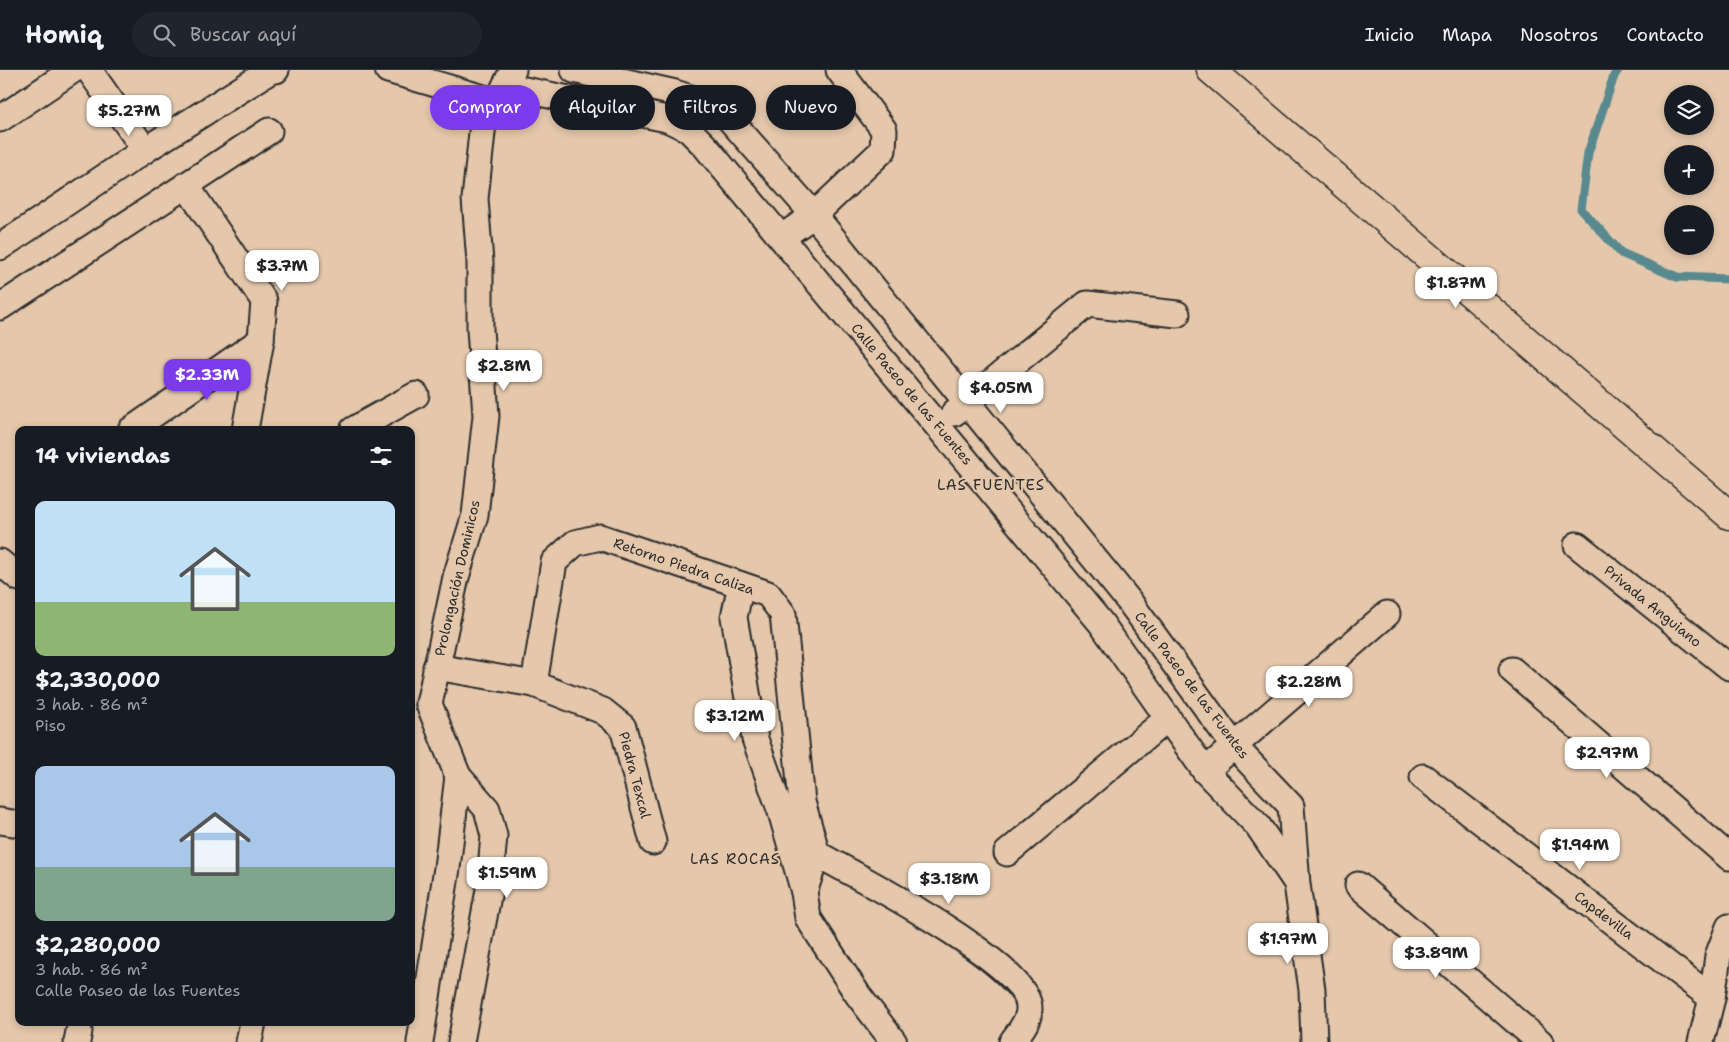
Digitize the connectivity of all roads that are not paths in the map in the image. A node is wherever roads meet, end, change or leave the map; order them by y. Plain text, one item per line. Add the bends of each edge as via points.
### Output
1 (74, 70) edge
2 (89, 70) edge
3 (276, 70) edge
4 (388, 70) edge
5 (574, 70) edge
6 (839, 70) edge
7 (1211, 70) edge
8 (613, 74) edge
9 (498, 85) edge
10 (665, 90) edge
11 (0, 119) edge
12 (482, 130) edge
13 (689, 130) edge
14 (739, 130) edge
15 (269, 131) dead end
16 (145, 150) junction
17 (186, 185) junction
18 (814, 215) junction
19 (782, 237) junction
20 (0, 247) edge
21 (0, 307) edge
22 (1177, 314) dead end
23 (261, 340) junction
24 (416, 395) dead end
25 (966, 403) junction
26 (938, 425) junction
27 (137, 426) edge
28 (246, 426) edge
29 (360, 426) edge
30 (1729, 516) edge
31 (1577, 545) dead end
32 (741, 585) junction
33 (1129, 601) junction
34 (1387, 614) dead end
35 (1101, 623) junction
36 (1729, 667) edge
37 (436, 668) junction
38 (1512, 670) dead end
39 (534, 684) junction
40 (420, 701) edge
41 (1168, 718) junction
42 (1234, 746) junction
43 (1205, 771) junction
44 (458, 776) junction
45 (1423, 777) dead end
46 (0, 822) edge
47 (15, 824) edge
48 (653, 842) dead end
49 (1007, 853) dead end
50 (817, 854) junction
51 (1729, 857) edge
52 (1297, 884) junction
53 (1358, 885) dead end
54 (804, 892) junction
55 (1729, 926) edge
56 (1712, 998) junction
57 (252, 1026) edge
58 (248, 1042) edge
59 (420, 1042) edge
60 (461, 1042) edge
61 (894, 1042) edge
62 (1012, 1042) edge
63 (1314, 1042) edge
64 (1540, 1042) edge
65 (1702, 1042) edge

1 - 11 street
2 - 16 street
3 - 16 street
4 - 9 street, Calle Paseo de las Fuentes
5 - 8 street, Calle Paseo de las Fuentes
6 - 18 street via 884,130 883,150
7 - 30 street
8 - 10 street, Calle Paseo de las Fuentes
12 - 37 street, Prolongación Dominicos via 475,199 486,416 475,514 456,578
13 - 19 street, Calle Paseo de las Fuentes
14 - 18 street, Calle Paseo de las Fuentes
15 - 17 street
16 - 20 street
17 - 21 street
17 - 23 street via 264,301
18 - 19 street
18 - 25 street, Calle Paseo de las Fuentes
19 - 26 street, Calle Paseo de las Fuentes
22 - 25 street via 1087,304
23 - 27 street
23 - 28 street
24 - 29 street
25 - 26 street
25 - 33 street, Calle Paseo de las Fuentes
26 - 35 street, Calle Paseo de las Fuentes
31 - 36 street, Privada Anguiano
32 - 39 street, Retorno Piedra Caliza via 600,538 575,544 554,562
32 - 50 street, Retorno Piedra Caliza via 768,594 783,614 802,802
32 - 54 street via 734,617 755,739
33 - 35 street
33 - 42 street, Calle Paseo de las Fuentes
34 - 42 street
35 - 41 street, Calle Paseo de las Fuentes
37 - 39 street, Piedra Texcal
37 - 40 street, Prolongación Dominicos
38 - 51 street
39 - 48 street, Piedra Texcal via 603,711 623,727
40 - 44 street
41 - 43 street, Calle Paseo de las Fuentes
41 - 49 street
42 - 43 street
42 - 52 street, Calle Paseo de las Fuentes via 1291,806
43 - 52 street, Calle Paseo de las Fuentes via 1258,826
44 - 59 street
44 - 60 street via 487,809 494,836 489,890
45 - 56 street, Capdevilla
46 - 47 street
50 - 54 street
50 - 62 street via 951,930 1008,974 1024,993 1030,1008 1025,1024
52 - 63 street, Calle Paseo de las Fuentes via 1312,990
53 - 64 street
54 - 61 street via 808,918 858,995
55 - 56 street via 1718,956
56 - 65 street
57 - 58 street

